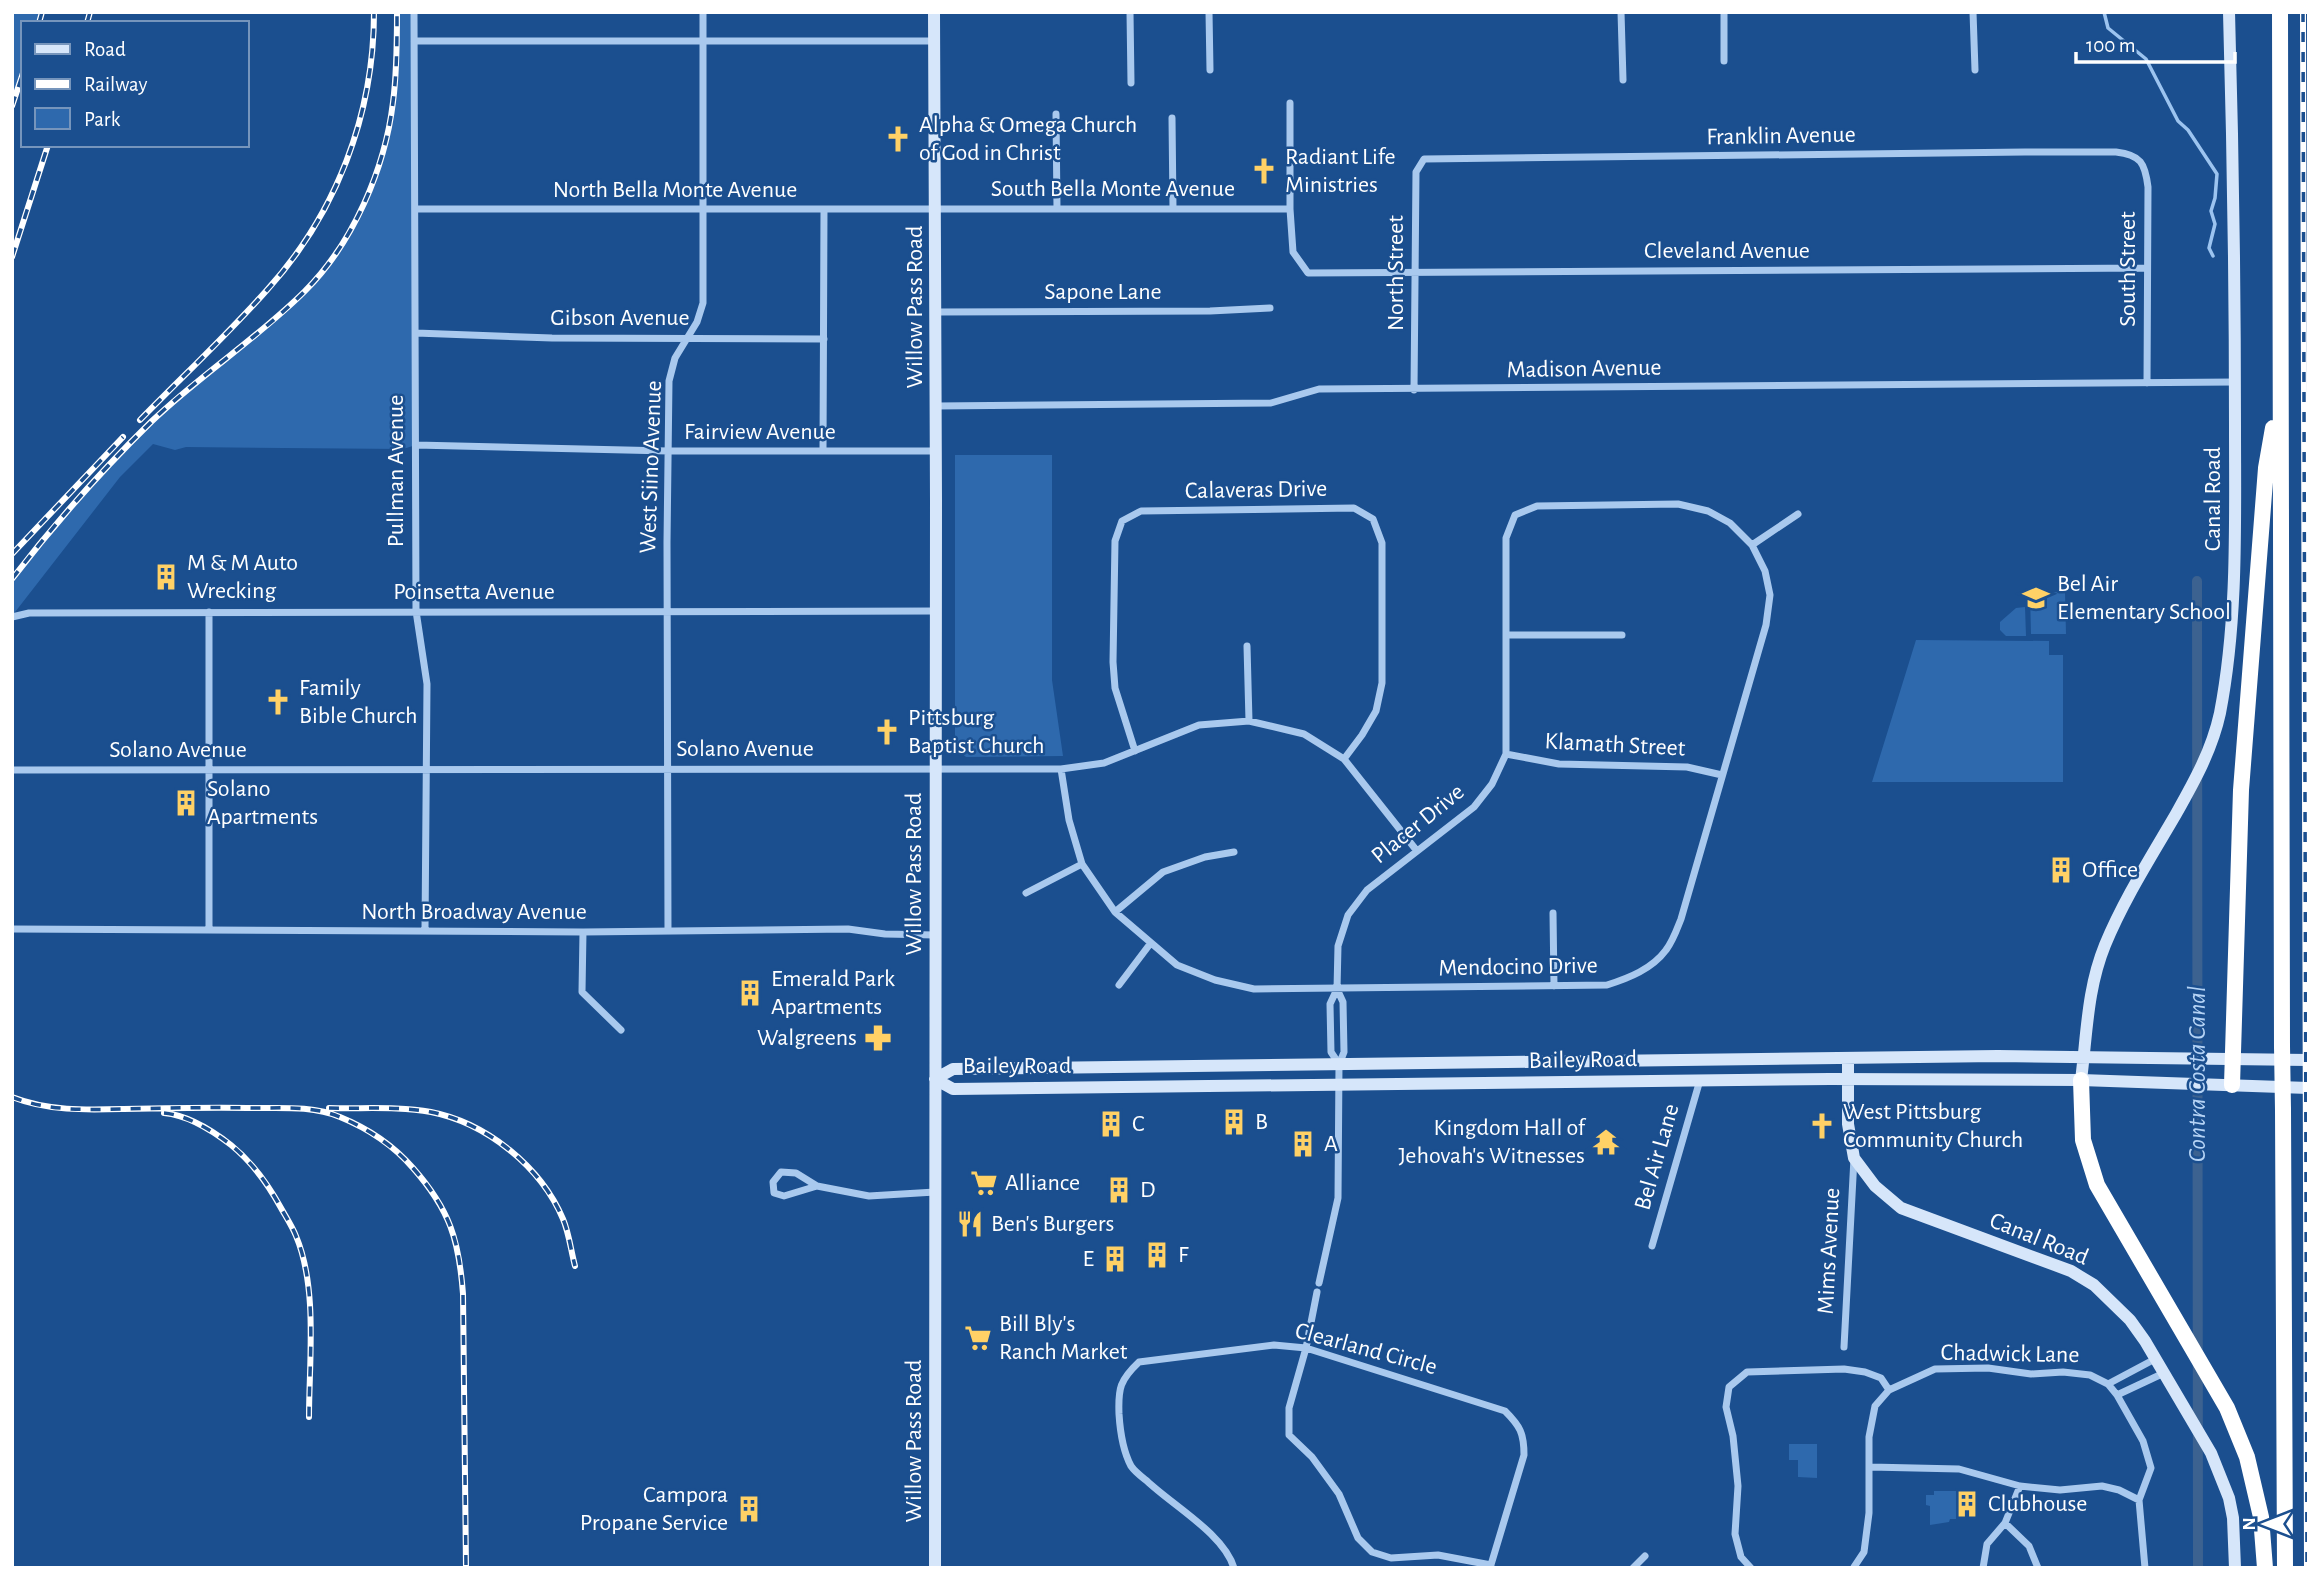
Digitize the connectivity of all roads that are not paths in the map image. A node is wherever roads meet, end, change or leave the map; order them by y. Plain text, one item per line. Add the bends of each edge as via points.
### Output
1 (414, 12) edge
2 (704, 12) edge
3 (934, 12) edge
4 (1130, 12) edge
5 (1209, 12) edge
6 (1621, 12) edge
7 (1724, 12) edge
8 (1973, 12) edge
9 (2229, 12) edge
10 (2280, 12) edge
11 (414, 41) junction
12 (704, 41) junction
13 (934, 41) junction
14 (1724, 61) dead end
15 (1210, 70) dead end
16 (1975, 70) dead end
17 (1623, 80) dead end
18 (1131, 83) dead end
19 (1290, 103) dead end
20 (1056, 114) dead end
21 (1171, 118) dead end
22 (2137, 157) joint
23 (1424, 159) joint
24 (1173, 208) junction
25 (415, 209) junction
26 (704, 209) junction
27 (824, 209) junction
28 (1057, 209) junction
29 (1290, 209) junction
30 (935, 210) junction
31 (2146, 268) junction
32 (1415, 273) junction
33 (1270, 308) dead end
34 (936, 312) junction
35 (416, 333) junction
36 (688, 337) junction
37 (824, 339) junction
38 (2235, 382) junction
39 (2147, 383) junction
40 (2281, 387) junction
41 (1414, 390) junction
42 (936, 406) junction
43 (416, 445) junction
44 (823, 450) junction
45 (667, 451) junction
46 (936, 451) junction
47 (1798, 514) dead end
48 (1515, 515) joint
49 (1752, 545) junction
50 (416, 611) junction
51 (936, 611) junction
52 (209, 612) junction
53 (667, 612) junction
54 (12, 617) edge
55 (1507, 635) junction
56 (1622, 635) dead end
57 (1248, 646) dead end
58 (1249, 721) junction
59 (1135, 751) junction
60 (1506, 754) junction
61 (1344, 759) junction
62 (936, 768) junction
63 (209, 769) junction
64 (667, 769) junction
65 (1061, 769) junction
66 (12, 770) edge
67 (426, 770) junction
68 (1722, 775) junction
69 (1417, 851) junction
70 (1234, 852) dead end
71 (1082, 864) junction
72 (1026, 893) dead end
73 (1115, 912) junction
74 (1553, 913) dead end
75 (12, 929) edge
76 (209, 929) junction
77 (425, 929) junction
78 (668, 929) junction
79 (583, 932) junction
80 (935, 935) junction
81 (1150, 944) junction
82 (1119, 985) dead end
83 (1554, 986) junction
84 (1337, 989) junction
85 (621, 1030) dead end
86 (2084, 1056) junction
87 (1847, 1058) junction
88 (2232, 1058) junction
89 (2309, 1060) edge
90 (1339, 1065) junction
91 (935, 1079) junction
92 (1847, 1079) junction
93 (1700, 1080) junction
94 (2081, 1080) junction
95 (1339, 1083) junction
96 (2232, 1085) junction
97 (2309, 1088) edge
98 (1854, 1158) junction
99 (817, 1186) junction
100 (935, 1192) junction
101 (1652, 1246) dead end
102 (1844, 1347) dead end
103 (1306, 1348) junction
104 (2155, 1359) junction
105 (2164, 1373) junction
106 (2108, 1384) junction
107 (1889, 1390) junction
108 (2117, 1395) junction
109 (1870, 1468) junction
110 (2020, 1486) junction
111 (2139, 1500) junction
112 (2005, 1523) junction
113 (1645, 1556) dead end
114 (1490, 1566) edge
115 (935, 1568) edge
116 (1234, 1568) edge
117 (1633, 1568) edge
118 (1751, 1568) edge
119 (1854, 1568) edge
120 (1983, 1568) edge
121 (2038, 1568) edge
122 (2145, 1568) edge
123 (2235, 1568) edge
124 (2265, 1568) edge
125 (2285, 1568) edge

1 - 11 street, Pullman Avenue
2 - 12 street, West Siino Avenue
3 - 13 main road, Willow Pass Road
4 - 18 street
5 - 15 street
6 - 17 street
7 - 14 street
8 - 16 street
9 - 38 main road, Canal Road
10 - 40 highway
11 - 12 street
11 - 25 street, Pullman Avenue
12 - 13 street
12 - 26 street, West Siino Avenue
13 - 30 main road, Willow Pass Road
19 - 29 street
20 - 28 street
21 - 24 street
22 - 23 street, Franklin Avenue via 2116,152
22 - 31 street, South Street via 2148,187
23 - 32 street, North Street via 1416,172
24 - 28 street, South Bella Monte Avenue
24 - 29 street, South Bella Monte Avenue
25 - 26 street, North Bella Monte Avenue
25 - 35 street, Pullman Avenue
26 - 27 street, North Bella Monte Avenue
26 - 36 street, West Siino Avenue via 703,303
27 - 30 street, North Bella Monte Avenue
27 - 37 street
28 - 30 street, South Bella Monte Avenue
29 - 32 street, Cleveland Avenue via 1293,251 1308,273
30 - 34 main road, Willow Pass Road
31 - 32 street, Cleveland Avenue
31 - 39 street, South Street
32 - 41 street, North Street
33 - 34 street, Sapone Lane
34 - 42 main road, Willow Pass Road
35 - 36 street, Gibson Avenue
35 - 43 street, Pullman Avenue
36 - 37 street, Gibson Avenue
36 - 45 street, West Siino Avenue via 675,358 669,381
37 - 44 street
38 - 39 street, Madison Avenue
38 - 86 main road, Canal Road via 2232,604 2219,715 2205,760 2117,918 2101,956 2090,991
39 - 41 street, Madison Avenue
40 - 88 highway via 2266,468 2245,730
40 - 125 highway, bridge
41 - 42 street, Madison Avenue via 1319,389 1271,403
42 - 46 main road, Willow Pass Road
43 - 45 street, Fairview Avenue
43 - 50 street, Pullman Avenue
44 - 45 street, Fairview Avenue
44 - 46 street, Fairview Avenue
45 - 53 street, West Siino Avenue
46 - 51 main road, Willow Pass Road
47 - 49 street
48 - 49 street, Mendocino Drive via 1537,506 1678,504 1730,523
48 - 55 street, Placer Drive via 1506,538
49 - 68 street, Mendocino Drive via 1770,595 1766,625
50 - 52 street, Poinsetta Avenue
50 - 53 street, Poinsetta Avenue
50 - 67 street, Pullman Avenue via 427,684
51 - 53 street, Poinsetta Avenue
51 - 62 main road, Willow Pass Road
52 - 54 street, Poinsetta Avenue via 29,613
52 - 63 street
53 - 64 street, West Siino Avenue
55 - 56 street
55 - 60 street, Placer Drive
57 - 58 street
58 - 59 street, Solano Avenue via 1199,725
58 - 61 street, Solano Avenue via 1304,734
59 - 61 street, Calaveras Drive via 1115,688 1113,663 1115,541 1122,521 1141,511 1354,508 1373,519 1382,542 1382,683 1376,711
59 - 65 street, Solano Avenue via 1104,763
60 - 68 street, Klamath Street via 1559,764 1687,766
60 - 69 street, Placer Drive via 1492,784 1474,807
61 - 69 street, Solano Avenue
62 - 64 street, Solano Avenue
62 - 65 street, Solano Avenue
62 - 80 main road, Willow Pass Road
63 - 66 street, Solano Avenue
63 - 67 street, Solano Avenue
63 - 76 street
64 - 67 street, Solano Avenue
64 - 78 street, West Siino Avenue
65 - 71 street, Mendocino Drive
67 - 77 street, Pullman Avenue
68 - 83 street, Mendocino Drive via 1681,919 1667,950 1630,978 1607,985
69 - 84 street, Placer Drive via 1367,890 1348,915 1338,946
70 - 73 street via 1163,872
71 - 72 street
71 - 73 street, Mendocino Drive
73 - 81 street, Mendocino Drive
74 - 83 street
75 - 76 street, North Broadway Avenue
76 - 77 street, North Broadway Avenue
77 - 79 street, North Broadway Avenue
78 - 79 street, North Broadway Avenue
78 - 80 street, North Broadway Avenue via 848,929
79 - 85 street via 582,992
80 - 91 main road, Willow Pass Road
81 - 82 street
81 - 84 street, Mendocino Drive via 1177,965 1216,980 1254,989
83 - 84 street, Mendocino Drive
84 - 90 street, Placer Drive via 1343,1002 1344,1052
84 - 90 street, Placer Drive via 1330,1004 1331,1052
86 - 87 main road, Bailey Road
86 - 88 main road, Bailey Road
86 - 94 main road, Canal Road
87 - 90 main road, Bailey Road
87 - 92 main road, Canal Road
88 - 89 main road, Bailey Road
88 - 96 highway
90 - 91 main road, Bailey Road via 953,1069
90 - 95 street
91 - 95 main road, Bailey Road via 953,1089
91 - 100 main road, Willow Pass Road
92 - 93 main road, Bailey Road
92 - 94 main road, Bailey Road
92 - 98 main road, Canal Road
93 - 95 main road, Bailey Road
93 - 101 street, Bel Air Lane
94 - 96 main road, Bailey Road
94 - 124 highway via 2081,1121 2088,1160 2109,1209 2236,1427 2255,1486
95 - 103 street via 1338,1198
96 - 97 main road, Bailey Road
98 - 102 street, Mims Avenue
98 - 104 main road, Canal Road via 1875,1186 1901,1208 2043,1259 2094,1285 2130,1320
99 - 99 street via 796,1173 781,1172 772,1182 774,1193 784,1196
99 - 100 street via 869,1196
100 - 115 main road, Willow Pass Road
103 - 114 street via 1289,1408 1289,1435 1339,1494 1358,1538 1372,1552 1391,1558 1438,1555
103 - 114 street, Clearland Circle via 1505,1410 1517,1423 1524,1437 1524,1455
103 - 116 street, Clearland Circle via 1274,1345 1139,1362 1125,1375 1118,1392 1120,1430 1132,1468 1213,1536
104 - 105 main road, Canal Road
104 - 106 street, Chadwick Lane
105 - 108 street
105 - 123 main road, Canal Road via 2211,1453 2229,1498
106 - 107 street, Chadwick Lane via 2090,1375 2063,1372 1935,1369
106 - 108 street, Chadwick Lane
107 - 109 street via 1875,1406
107 - 118 street via 1881,1378 1844,1369 1747,1372 1729,1387 1726,1407 1738,1486 1735,1534 1741,1557
108 - 111 street, Chadwick Lane via 2143,1441 2151,1468
109 - 110 street via 1959,1469
109 - 119 street via 1864,1552
110 - 111 street via 2060,1490 2102,1486
110 - 112 street
111 - 122 street
112 - 120 street via 1987,1544
112 - 121 street via 2029,1546
113 - 117 street

